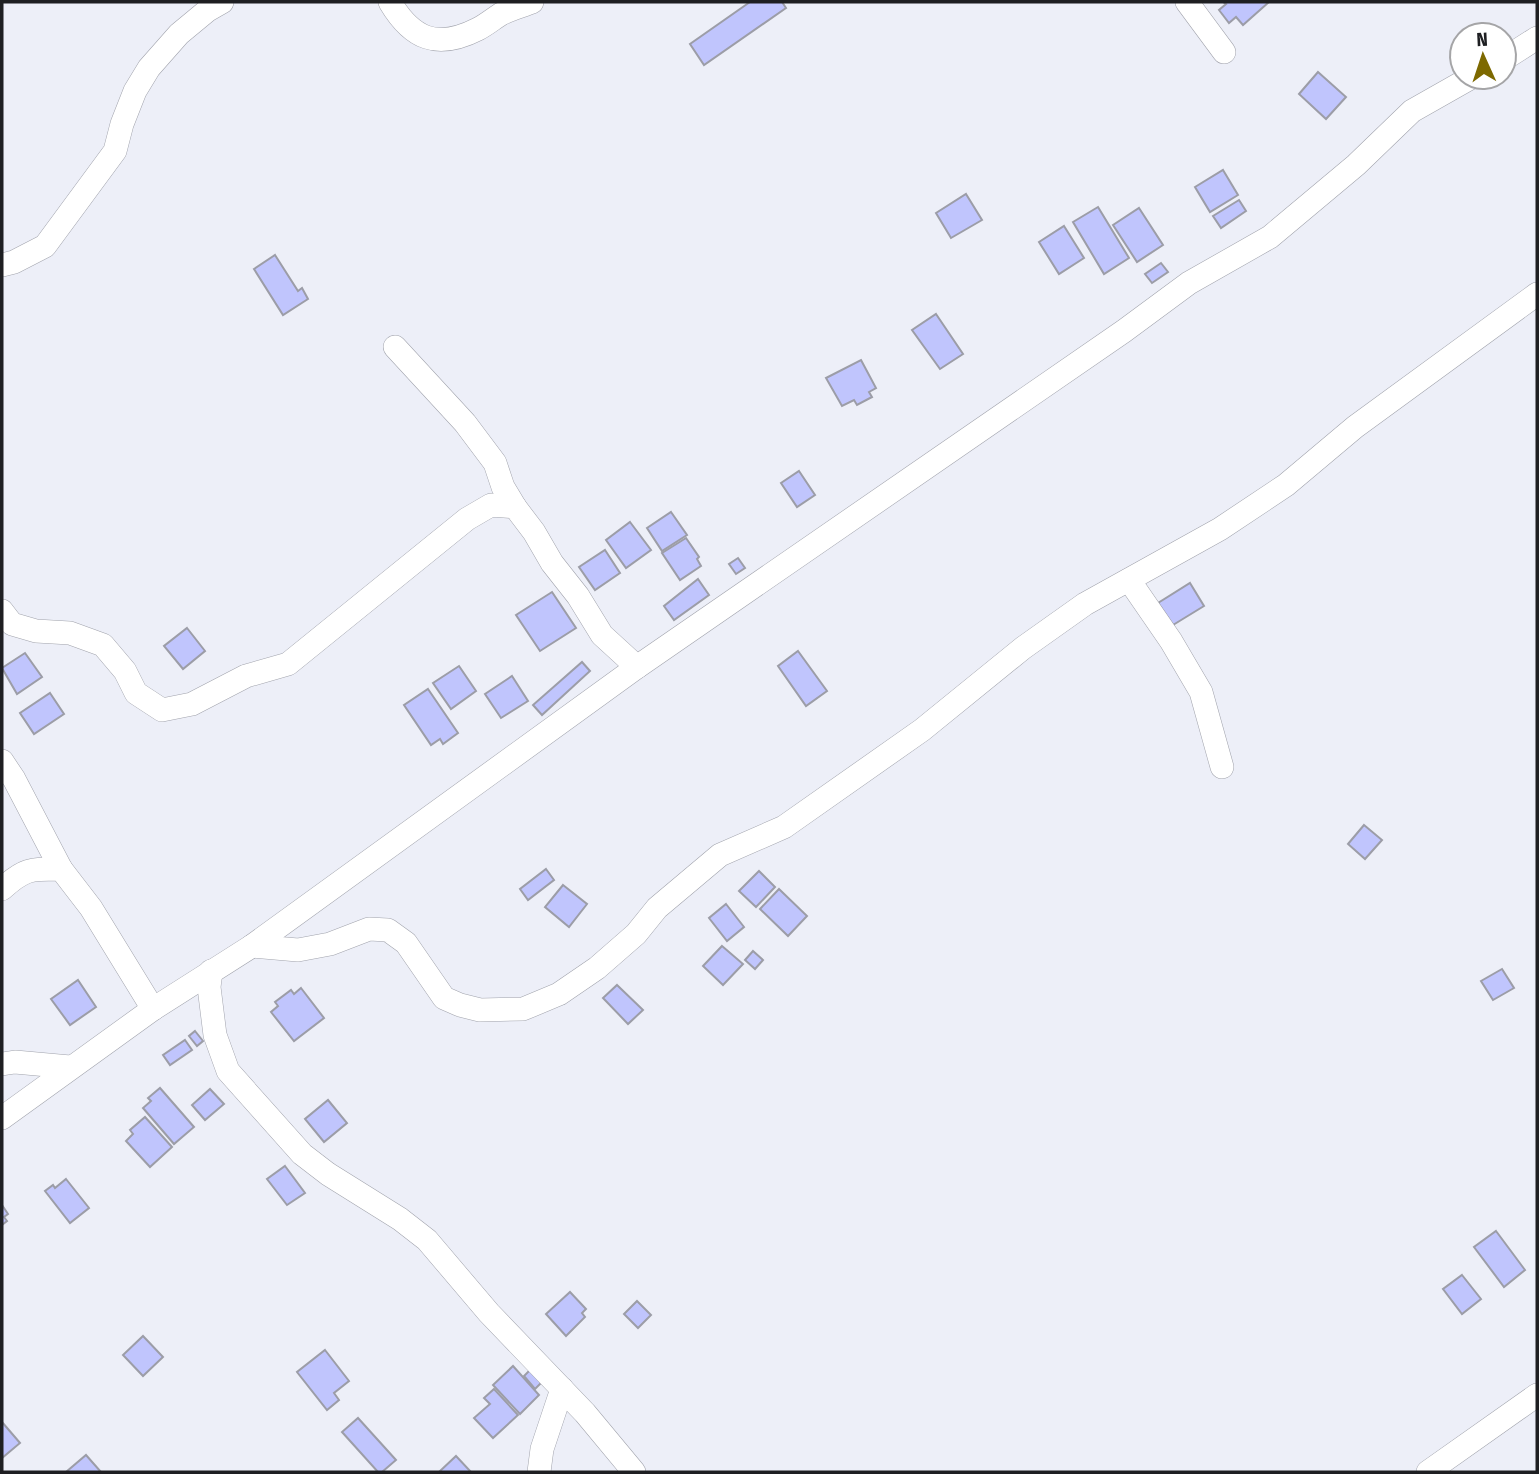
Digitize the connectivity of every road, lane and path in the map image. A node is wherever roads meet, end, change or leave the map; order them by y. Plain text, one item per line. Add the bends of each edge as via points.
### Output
1 (222, 2) edge
2 (390, 2) edge
3 (532, 2) edge
4 (1188, 2) edge
5 (1537, 38) edge
6 (1518, 50) edge
7 (1224, 52) dead end
8 (1448, 91) edge
9 (2, 265) edge
10 (1537, 294) edge
11 (395, 346) dead end
12 (515, 508) junction
13 (1129, 580) junction
14 (2, 611) edge
15 (637, 667) junction
16 (2, 761) edge
17 (1222, 767) dead end
18 (61, 869) junction
19 (2, 888) edge
20 (252, 946) junction
21 (211, 971) junction
22 (153, 1009) junction
23 (2, 1064) edge
24 (70, 1067) junction
25 (2, 1118) edge
26 (562, 1389) junction
27 (1537, 1395) edge
28 (539, 1472) edge
29 (635, 1472) edge
30 (1428, 1472) edge

1 - 9 street via 179,34 149,68 135,91 115,151 45,246
2 - 3 street via 402,22 419,36 450,40
4 - 7 street
5 - 6 street
8 - 15 street via 1412,111 1270,237 1189,283
10 - 13 street via 1356,427 1286,485
11 - 12 street via 495,463
12 - 14 street via 491,505 467,519 288,664 246,676 192,704 162,710 136,693 103,645 70,633 12,624
12 - 15 street via 602,635
13 - 17 street via 1201,692
13 - 20 street via 1085,604 1023,648 922,730 784,827 720,855 657,908 597,968 559,994 523,1009 480,1010 460,1005 444,998 406,943 388,930 369,929 298,950
15 - 20 street
16 - 18 street
18 - 19 street via 31,869
18 - 22 street via 91,908
20 - 21 street
21 - 22 street
21 - 26 street via 215,1035 228,1071 302,1154 427,1240
22 - 24 street
23 - 24 street
24 - 25 street
26 - 28 street
26 - 29 street
27 - 30 street

